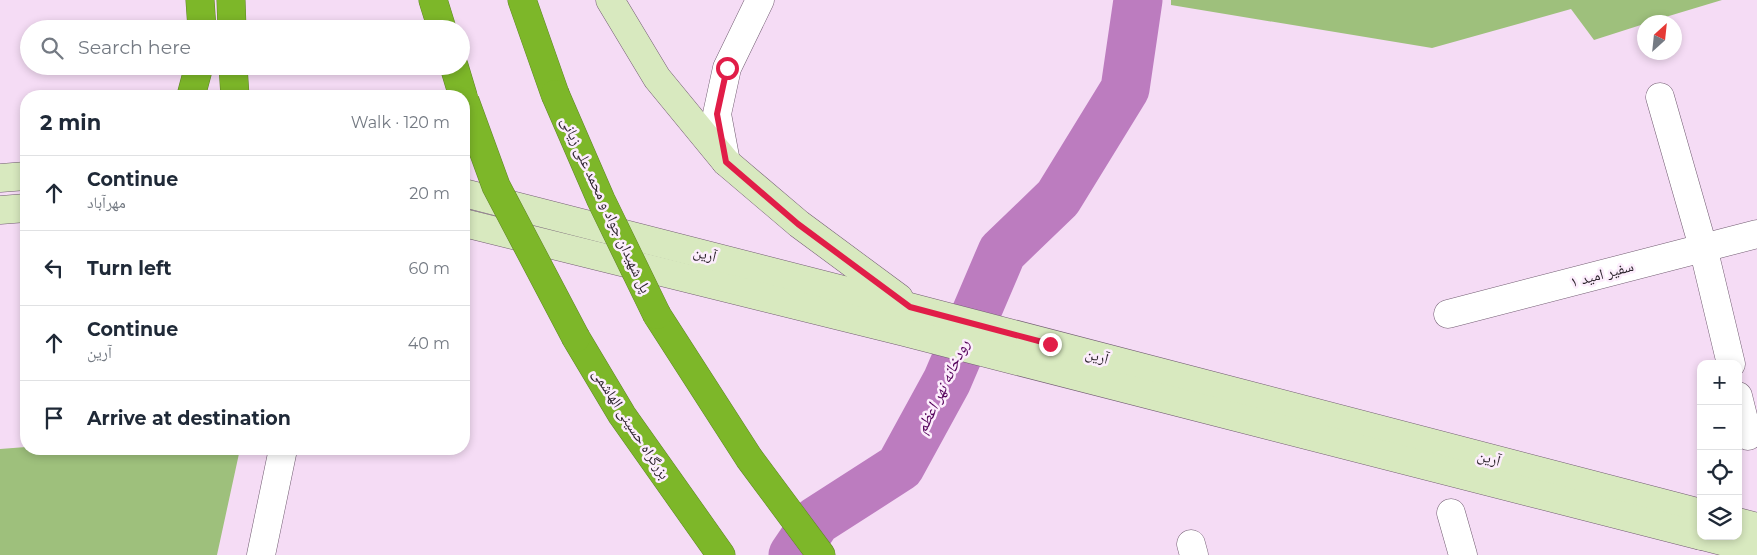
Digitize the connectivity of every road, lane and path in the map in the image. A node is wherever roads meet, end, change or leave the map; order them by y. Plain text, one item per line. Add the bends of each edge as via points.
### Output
1 (200, 0) edge
2 (231, 0) edge
3 (433, 0) edge
4 (522, 0) edge
5 (610, 0) edge
6 (760, 0) edge
7 (201, 20) edge
8 (232, 20) edge
9 (439, 20) edge
10 (197, 75) edge
11 (234, 75) edge
12 (457, 75) edge
13 (193, 90) edge
14 (235, 90) edge
15 (462, 90) edge
16 (1660, 97) dead end
17 (470, 114) edge
18 (726, 162) junction
19 (20, 176) edge
20 (0, 178) edge
21 (470, 195) edge
22 (20, 208) edge
23 (0, 210) edge
24 (470, 224) edge
25 (1757, 234) edge
26 (1703, 247) junction
27 (1448, 314) dead end
28 (907, 320) junction
29 (1047, 356) junction
30 (1729, 360) edge
31 (1740, 405) edge
32 (1748, 436) dead end
33 (282, 455) edge
34 (1697, 511) edge
35 (1451, 512) dead end
36 (1742, 523) edge
37 (1757, 527) edge
38 (1697, 535) edge
39 (1717, 540) edge
40 (1757, 550) edge
41 (261, 555) edge
42 (721, 555) edge
43 (821, 555) edge
44 (1462, 555) edge

1 - 7 highway
2 - 8 highway
3 - 9 highway
4 - 43 highway, پل شهیدان جواد و محمد علی زیانی, bridge via 555,94 600,200 657,315 749,458
5 - 18 street via 657,78
6 - 18 street via 727,68 717,114
10 - 13 highway
11 - 14 highway
12 - 15 highway
16 - 26 street
17 - 42 highway, بزرگراه حسینی الهاشمی, bridge via 496,186 576,338 622,415
18 - 28 street
19 - 20 street
21 - 28 street, آرین
22 - 23 street
24 - 28 street, آرین
25 - 26 street, سفیر امید ۱
26 - 27 street, سفیر امید ۱
26 - 30 street
28 - 29 street, آرین
29 - 34 street, آرین
29 - 38 street, آرین
31 - 32 street
33 - 41 street
35 - 44 street
36 - 37 street
39 - 40 street, آرین

